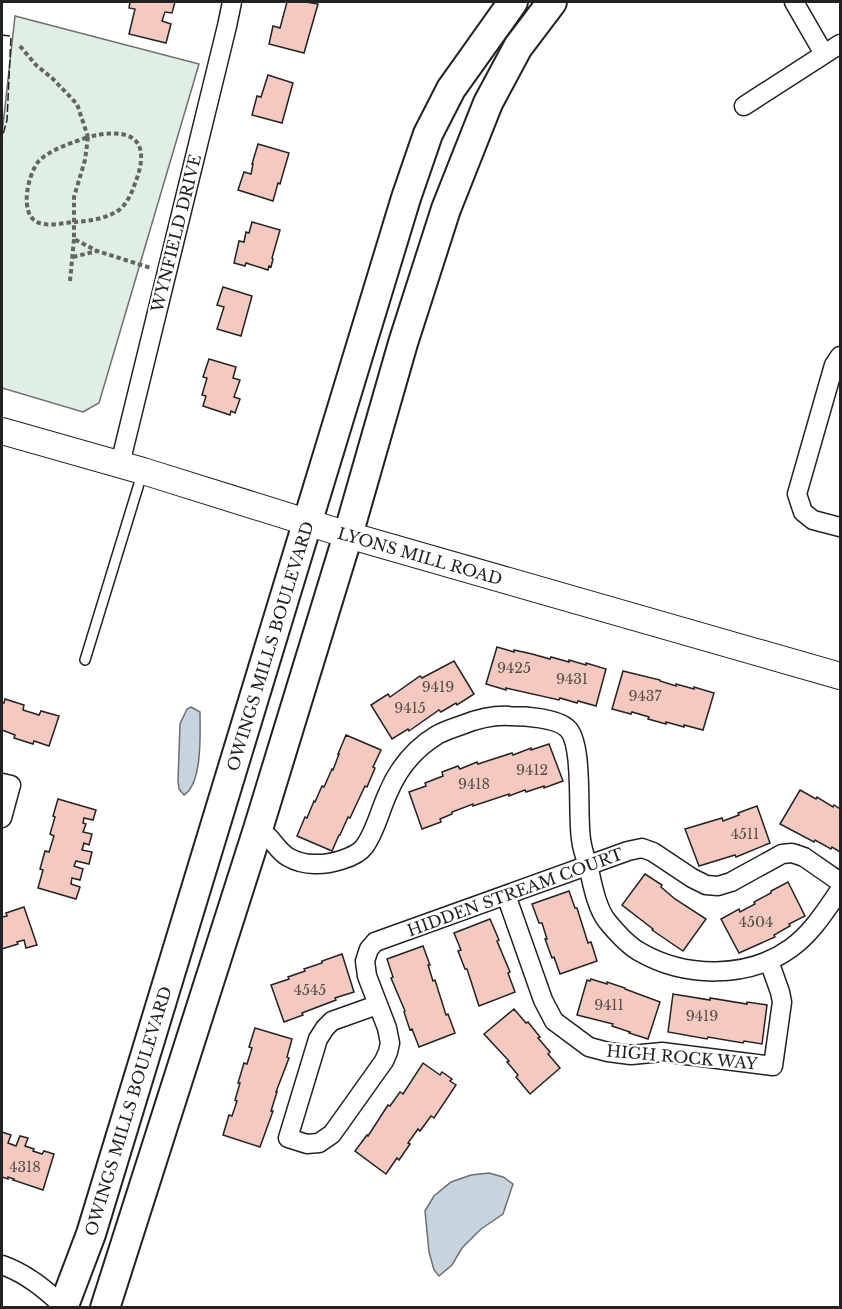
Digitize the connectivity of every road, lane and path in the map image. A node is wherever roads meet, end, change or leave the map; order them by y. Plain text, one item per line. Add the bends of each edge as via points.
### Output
1 (232, 2) edge
2 (513, 2) edge
3 (552, 2) edge
4 (794, 2) edge
5 (840, 44) edge
6 (20, 46) dead end
7 (824, 54) junction
8 (744, 106) dead end
9 (88, 137) junction
10 (74, 222) junction
11 (74, 238) junction
12 (97, 251) junction
13 (73, 257) junction
14 (166, 273) junction
15 (70, 281) dead end
16 (840, 356) edge
17 (2, 431) edge
18 (131, 468) junction
19 (308, 522) junction
20 (840, 527) edge
21 (348, 536) junction
22 (86, 660) dead end
23 (840, 676) edge
24 (2, 783) edge
25 (2, 818) edge
26 (258, 829) junction
27 (588, 866) junction
28 (840, 882) edge
29 (840, 890) edge
30 (506, 895) junction
31 (769, 961) junction
32 (377, 1005) junction
33 (5, 1267) edge
34 (63, 1307) edge
35 (105, 1308) edge

1 - 14 street, WYNFIELD DRIVE
2 - 19 main road, OWINGS MILLS BOULEVARD via 451,89 428,134
3 - 21 main road via 518,47 488,103 446,209
4 - 7 street
5 - 7 street
6 - 9 path via 77,104
7 - 8 street
9 - 10 path via 74,197
9 - 10 path via 36,164 27,194 26,207 38,223
9 - 10 path via 128,134 137,143 142,158 124,205 101,218
10 - 11 path
11 - 12 path
11 - 13 path
12 - 13 path
12 - 14 path
13 - 15 path
14 - 18 street, WYNFIELD DRIVE
16 - 20 street via 834,365 797,494 803,512 813,520
17 - 18 main road, LYONS MILL ROAD
18 - 19 main road, LYONS MILL ROAD
18 - 22 lane
19 - 21 main road, LYONS MILL ROAD
19 - 34 main road, OWINGS MILLS BOULEVARD via 91,1234
21 - 23 main road, LYONS MILL ROAD
21 - 26 main road
24 - 25 street via 11,785
26 - 27 street via 286,856 298,861 329,863 354,855 369,840 388,791 417,750 438,734 471,721 502,715 532,717 568,728 574,741 579,765 581,840
26 - 35 main road
27 - 28 street, HIDDEN STREAM COURT via 642,848 706,885 718,886 792,853 804,856
27 - 30 street, HIDDEN STREAM COURT
27 - 31 street via 605,919 639,951 669,965 693,970 741,969
29 - 31 street via 812,930
30 - 31 street, HIGH ROCK WAY via 554,1021 589,1047 608,1052 662,1052 774,1066 782,1002
30 - 32 street, HIDDEN STREAM COURT via 375,942 365,961
32 - 32 street, HIDDEN STREAM COURT via 390,1043 384,1061 332,1134 319,1143 288,1138 318,1039 325,1028
33 - 34 street via 39,1284

